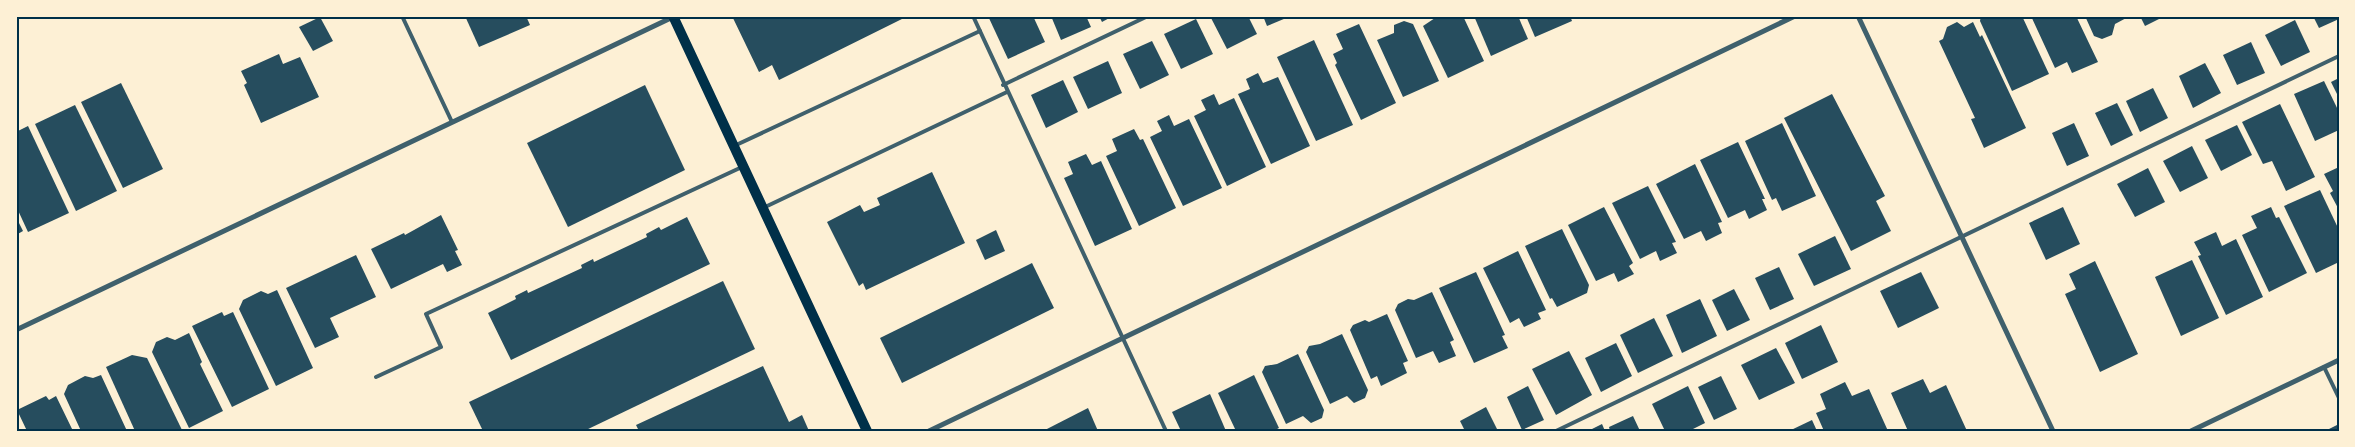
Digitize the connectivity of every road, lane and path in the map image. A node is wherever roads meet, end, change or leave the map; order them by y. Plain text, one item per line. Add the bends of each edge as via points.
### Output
1 (402, 16) edge
2 (673, 16) edge
3 (973, 16) edge
4 (1148, 16) edge
5 (1795, 16) edge
6 (1858, 16) edge
7 (980, 31) junction
8 (2339, 56) edge
9 (1003, 85) junction
10 (1007, 92) junction
11 (452, 122) junction
12 (734, 146) junction
13 (744, 166) junction
14 (763, 208) junction
15 (1962, 237) junction
16 (16, 330) edge
17 (1122, 338) junction
18 (2339, 360) edge
19 (2324, 367) junction
20 (376, 377) dead end
21 (2339, 398) edge
22 (867, 431) edge
23 (929, 431) edge
24 (1166, 431) edge
25 (1556, 431) edge
26 (2053, 431) edge
27 (2191, 431) edge

1 - 11 lane
2 - 11 street
2 - 12 main road
3 - 7 lane
4 - 9 lane
5 - 17 street
6 - 15 street
7 - 9 lane
7 - 12 lane
8 - 15 lane
9 - 10 lane
10 - 14 lane
10 - 17 lane
11 - 16 street
12 - 13 main road
13 - 14 main road
13 - 20 lane via 426,314 441,347
14 - 22 main road
15 - 25 lane
15 - 26 street
17 - 23 street
17 - 24 lane
18 - 19 street
19 - 21 lane
19 - 27 street

